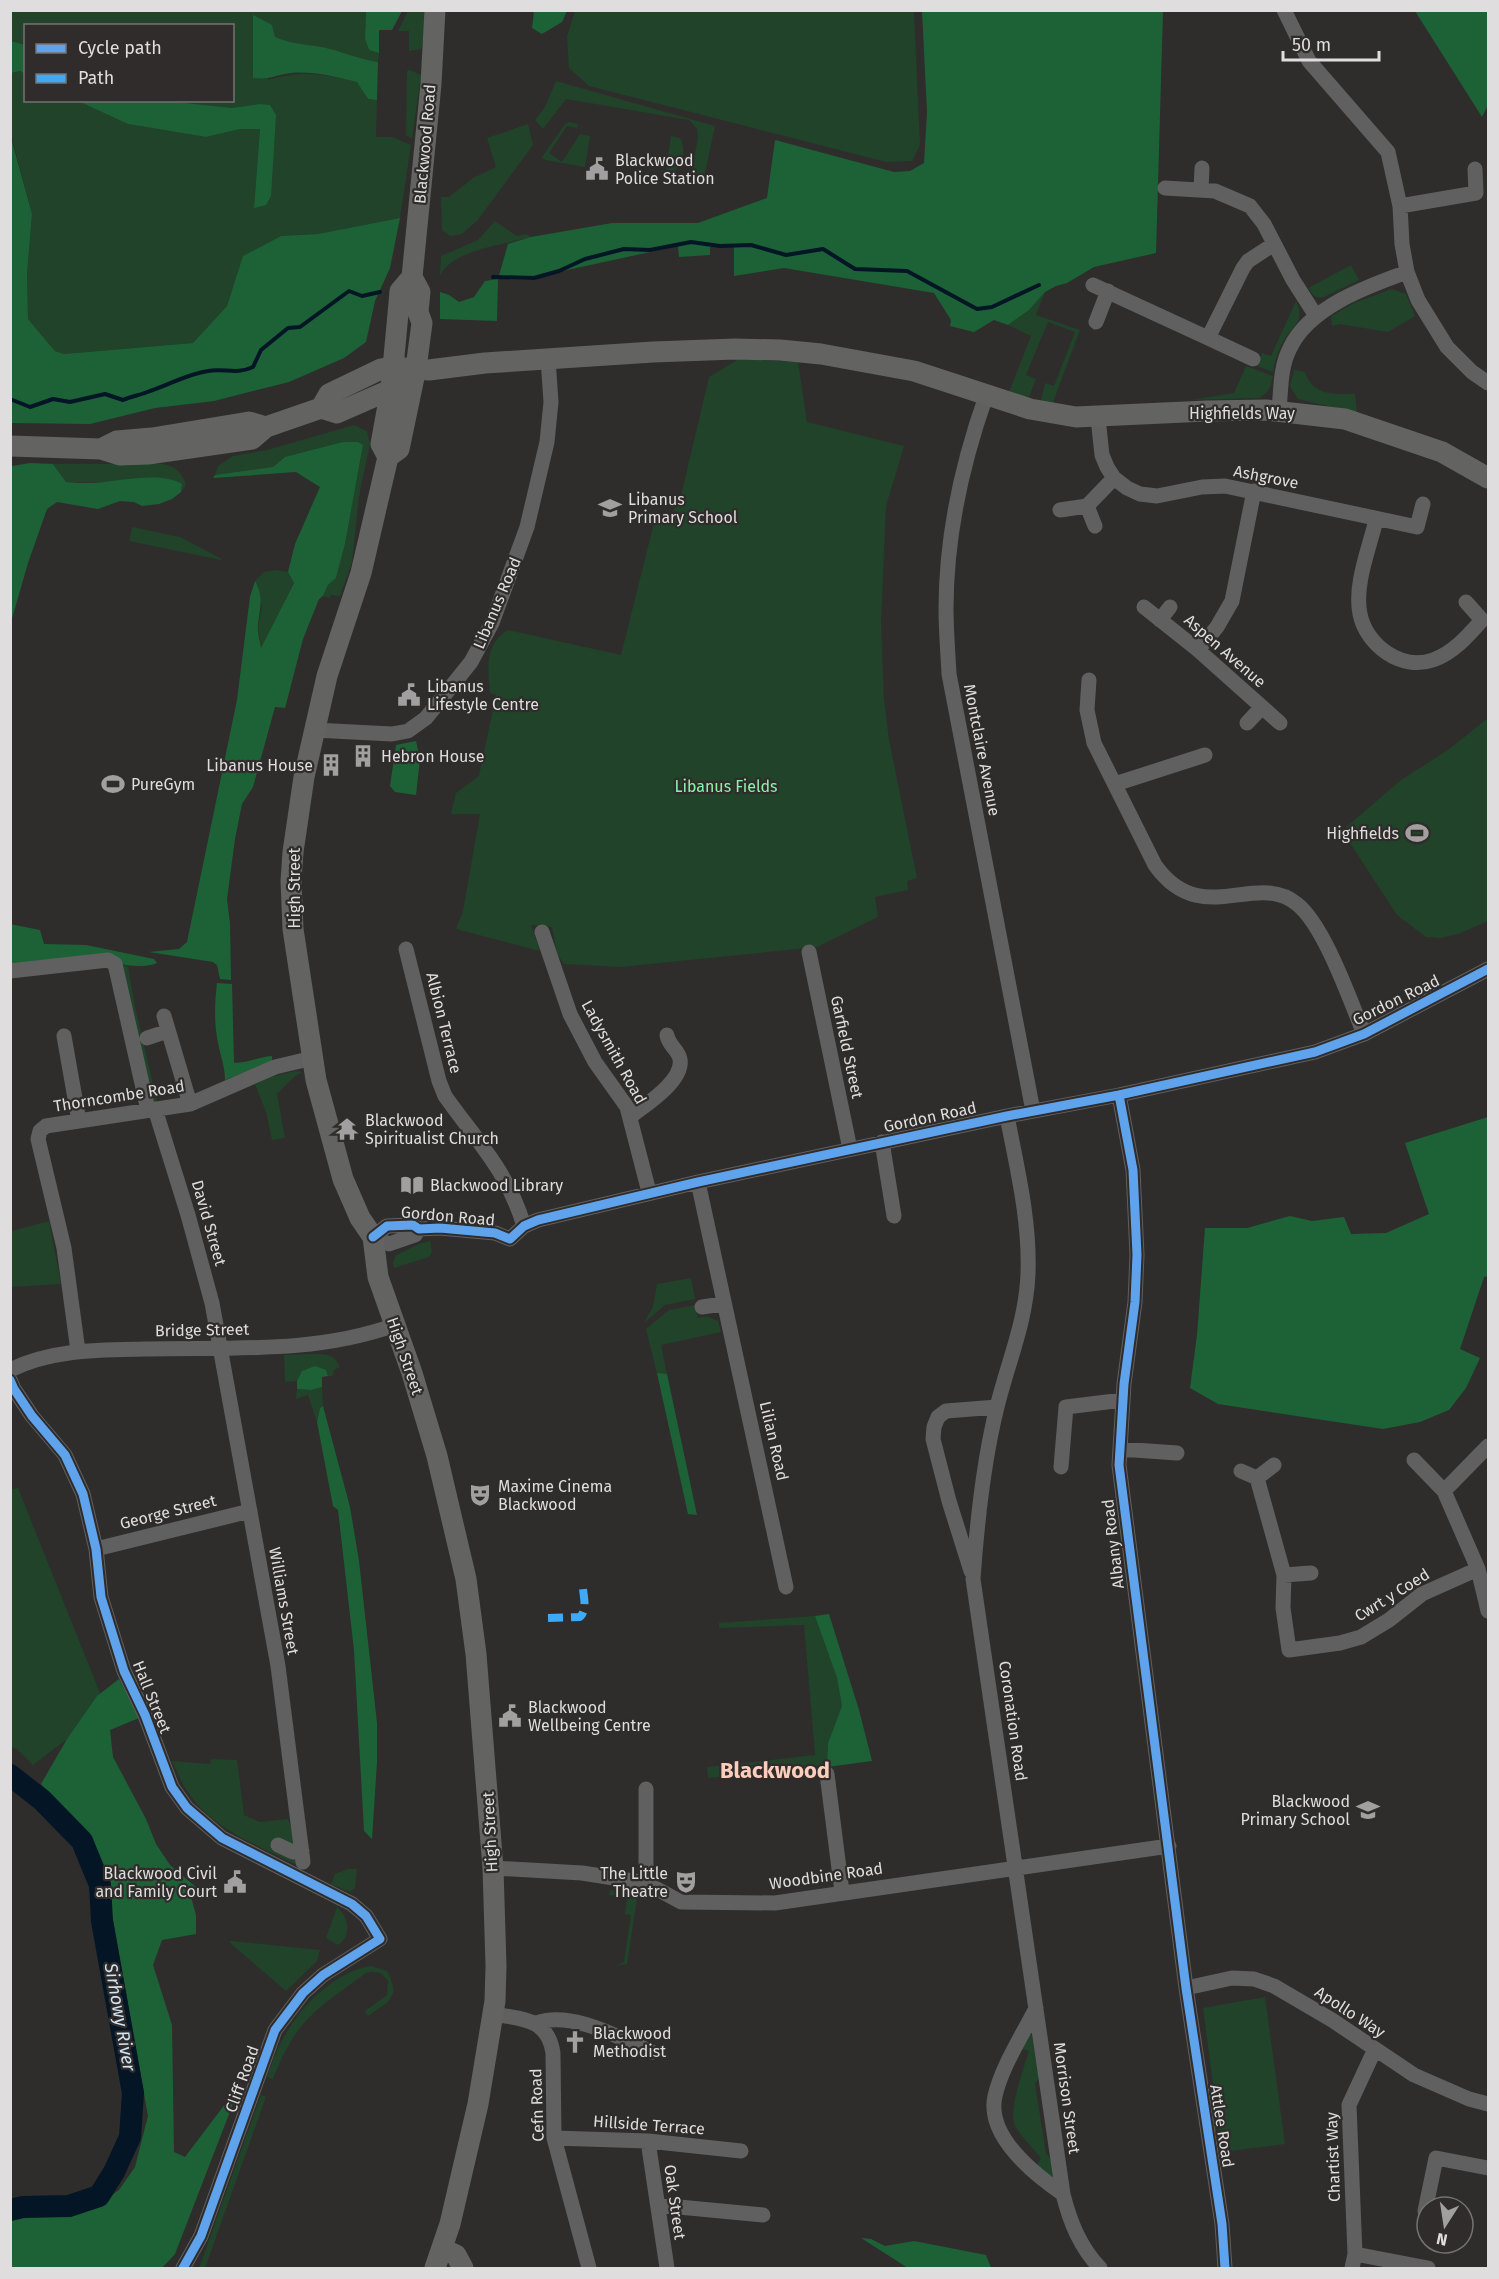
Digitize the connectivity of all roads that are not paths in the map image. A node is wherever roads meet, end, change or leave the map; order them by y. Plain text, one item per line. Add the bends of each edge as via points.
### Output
1 (435, 10) edge
2 (1284, 10) edge
3 (1202, 168) dead end
4 (1475, 169) dead end
5 (1165, 188) dead end
6 (1201, 189) junction
7 (1400, 206) junction
8 (1274, 244) junction
9 (1407, 272) junction
10 (412, 277) junction
11 (1093, 285) dead end
12 (1108, 291) junction
13 (1316, 316) junction
14 (1096, 322) dead end
15 (1209, 338) junction
16 (548, 359) junction
17 (1253, 359) dead end
18 (405, 374) junction
19 (1488, 383) edge
20 (986, 396) junction
21 (331, 410) junction
22 (1279, 411) junction
23 (1098, 418) junction
24 (21, 447) edge
25 (385, 447) junction
26 (1114, 478) junction
27 (1488, 478) edge
28 (1254, 491) junction
29 (1423, 504) dead end
30 (1087, 506) junction
31 (1060, 510) dead end
32 (1376, 520) junction
33 (1095, 526) dead end
34 (1466, 602) dead end
35 (1144, 607) dead end
36 (1170, 607) dead end
37 (1485, 619) edge
38 (1160, 620) junction
39 (1198, 650) junction
40 (1089, 680) dead end
41 (1262, 707) junction
42 (1247, 723) dead end
43 (1280, 723) dead end
44 (314, 730) junction
45 (1205, 755) dead end
46 (1115, 784) junction
47 (542, 932) dead end
48 (406, 949) dead end
49 (809, 952) dead end
50 (1488, 969) edge
51 (10, 971) edge
52 (164, 1016) dead end
53 (168, 1031) junction
54 (1364, 1034) junction
55 (667, 1035) dead end
56 (64, 1036) dead end
57 (147, 1038) dead end
58 (313, 1058) junction
59 (1119, 1095) junction
60 (190, 1104) junction
61 (152, 1110) junction
62 (1034, 1111) junction
63 (1007, 1116) junction
64 (630, 1117) junction
65 (79, 1121) junction
66 (882, 1143) junction
67 (850, 1149) junction
68 (698, 1182) junction
69 (649, 1192) junction
70 (894, 1216) dead end
71 (524, 1226) junction
72 (373, 1237) junction
73 (723, 1304) junction
74 (702, 1307) dead end
75 (395, 1326) junction
76 (220, 1348) junction
77 (78, 1351) junction
78 (10, 1370) edge
79 (10, 1380) edge
80 (1123, 1400) junction
81 (997, 1407) junction
82 (1488, 1446) edge
83 (1120, 1449) junction
84 (1177, 1453) dead end
85 (1414, 1460) dead end
86 (1274, 1465) dead end
87 (1061, 1467) dead end
88 (1241, 1471) dead end
89 (1257, 1479) junction
90 (1444, 1491) junction
91 (250, 1511) junction
92 (96, 1549) junction
93 (1478, 1569) junction
94 (1311, 1573) dead end
95 (1284, 1575) junction
96 (973, 1579) junction
97 (786, 1587) dead end
98 (1488, 1609) edge
99 (827, 1774) dead end
100 (646, 1789) dead end
101 (278, 1845) dead end
102 (1168, 1846) junction
103 (493, 1868) junction
104 (1016, 1868) junction
105 (646, 1883) junction
106 (842, 1892) junction
107 (380, 1939) joint
108 (1186, 1988) junction
109 (1036, 2008) junction
110 (493, 2014) junction
111 (536, 2023) junction
112 (1375, 2049) junction
113 (652, 2052) dead end
114 (1488, 2104) edge
115 (554, 2138) junction
116 (648, 2142) junction
117 (741, 2151) dead end
118 (1488, 2168) edge
119 (1063, 2194) junction
120 (1428, 2195) edge
121 (658, 2205) junction
122 (763, 2215) dead end
123 (439, 2259) edge
124 (1354, 2261) edge
125 (183, 2268) edge
126 (463, 2268) edge
127 (589, 2268) edge
128 (666, 2268) edge
129 (1100, 2268) edge
130 (1225, 2268) edge
131 (1428, 2268) edge

1 - 10 main road, Blackwood Road
2 - 7 street via 1309,61 1388,152
3 - 6 street
4 - 7 street via 1476,193
5 - 6 street
6 - 8 street via 1215,190 1250,206
7 - 9 street
8 - 13 street
8 - 15 street via 1243,268
9 - 13 street via 1349,295
9 - 19 street via 1418,300 1447,347
10 - 18 main road, Blackwood Road via 400,291
10 - 18 main road, Blackwood Road via 420,292 418,312 409,320
11 - 12 street
12 - 14 street
12 - 15 street
13 - 22 street via 1290,347 1282,375
15 - 17 street
16 - 18 main road
16 - 20 main road, Highfields Way via 735,349 821,354 914,371
16 - 44 street, Libanus Road via 552,394 547,442 527,527 492,623 471,662 426,718 408,731 388,734
18 - 21 main road via 381,369 328,394
18 - 25 main road, High Street via 399,449
20 - 23 main road, Highfields Way via 1053,414
20 - 62 street, Montclaire Avenue via 971,440 953,522 946,609 949,674
21 - 24 main road via 266,427 249,422 117,441 101,448
21 - 25 main road via 366,418 377,427
22 - 23 main road, Highfields Way
22 - 27 main road, Highfields Way via 1345,419 1371,427 1442,452
23 - 26 street via 1102,455
25 - 44 main road, High Street via 361,573 330,666
26 - 28 street, Ashgrove via 1149,496 1202,487
26 - 30 street
28 - 32 street, Ashgrove
28 - 39 street via 1232,601
29 - 32 street, Ashgrove via 1417,527
30 - 31 street
30 - 33 street
32 - 37 street via 1358,598 1364,627 1373,642 1399,659 1431,661 1448,653
34 - 37 street
35 - 38 street, Aspen Avenue
36 - 38 street
38 - 39 street, Aspen Avenue
39 - 41 street, Aspen Avenue
40 - 46 street via 1089,725 1094,744
41 - 42 street
41 - 43 street, Aspen Avenue
44 - 58 main road, High Street via 291,881 293,929
45 - 46 street
46 - 54 street via 1155,865 1165,880 1179,890 1210,898 1278,895 1296,903 1318,930
47 - 64 street, Ladysmith Road via 570,1014
48 - 71 street, Albion Terrace via 442,1089 503,1175
49 - 67 street, Garfield Street
50 - 54 street, Gordon Road
51 - 61 street, David Street via 108,960 115,964
52 - 53 street
53 - 57 street
53 - 60 street
54 - 59 street, Gordon Road via 1315,1052
55 - 64 street via 678,1053 679,1071 674,1080
56 - 65 street
58 - 60 street, Thorncombe Road via 275,1067
58 - 72 main road, High Street via 341,1174
59 - 62 street, Gordon Road
59 - 80 street, Albany Road via 1133,1170 1137,1231 1135,1302
60 - 61 street, Thorncombe Road
61 - 65 street, Thorncombe Road
61 - 76 street, David Street via 207,1282
62 - 63 street, Gordon Road
63 - 66 street, Gordon Road
63 - 81 street, Coronation Road via 1027,1221 1028,1277 1017,1345
64 - 69 street, Ladysmith Road
65 - 77 street, Thorncombe Road via 46,1126 38,1139 64,1248
66 - 67 street, Gordon Road
66 - 70 street
67 - 68 street, Gordon Road
68 - 69 street, Gordon Road
68 - 73 street, Lilian Road
69 - 71 street, Gordon Road
71 - 72 street, Gordon Road via 510,1239 495,1233 440,1228 419,1229 415,1235 389,1244
72 - 75 main road, High Street via 378,1277
73 - 74 street
73 - 97 street, Lilian Road
75 - 76 street, Bridge Street via 314,1345
75 - 103 main road, High Street via 437,1456 466,1579 478,1675
76 - 77 street, Bridge Street
76 - 91 street, Williams Street
77 - 78 street, Bridge Street
79 - 92 street, Hall Street via 32,1416 65,1455 83,1494
80 - 83 street, Albany Road
80 - 87 street via 1066,1407
81 - 96 street, Coronation Road via 981,1497
81 - 96 street, Coronation Road via 945,1411 934,1427 933,1439
82 - 90 street
83 - 84 street
83 - 102 street, Albany Road via 1132,1581
85 - 90 street
86 - 89 street
88 - 89 street
89 - 95 street, Cwrt y Coed
90 - 93 street
91 - 92 street, George Street
91 - 101 street, Williams Street via 278,1666 302,1856
92 - 107 street, Hall Street via 101,1597 124,1671 172,1787 187,1808 222,1838 352,1904 366,1916
93 - 95 street, Cwrt y Coed via 1422,1594 1361,1636 1340,1643 1281,1651
93 - 98 street
94 - 95 street
96 - 104 street, Coronation Road
99 - 106 street
100 - 105 street
102 - 104 street, Woodbine Road
102 - 108 street, Albany Road
103 - 105 street, Woodbine Road via 582,1873
103 - 110 main road, High Street
104 - 106 street, Woodbine Road
104 - 109 street, Morrison Street
105 - 106 street, Woodbine Road via 681,1902 775,1904
107 - 125 street, Cliff Road via 323,1975 303,1993 275,2030 201,2236
108 - 112 street, Apollo Way via 1232,1978 1254,1979 1274,1986
108 - 130 street, Attlee Road via 1222,2224
109 - 119 street, Morrison Street
109 - 119 street via 1005,2069 995,2097 994,2117 1004,2140
110 - 111 street
110 - 123 main road, High Street via 478,2104
111 - 113 street via 557,2020 582,2024
111 - 115 street, Cefn Road via 550,2039 553,2050
112 - 114 street, Apollo Way via 1414,2075
112 - 124 street, Chartist Way via 1348,2105
115 - 116 street, Hillside Terrace
115 - 127 street, Cefn Road
116 - 117 street, Hillside Terrace
116 - 121 street, Oak Street
118 - 120 street via 1436,2158
119 - 129 street, Morrison Street via 1076,2234
121 - 122 street
121 - 128 street, Oak Street
123 - 126 main road via 456,2255
124 - 131 street

